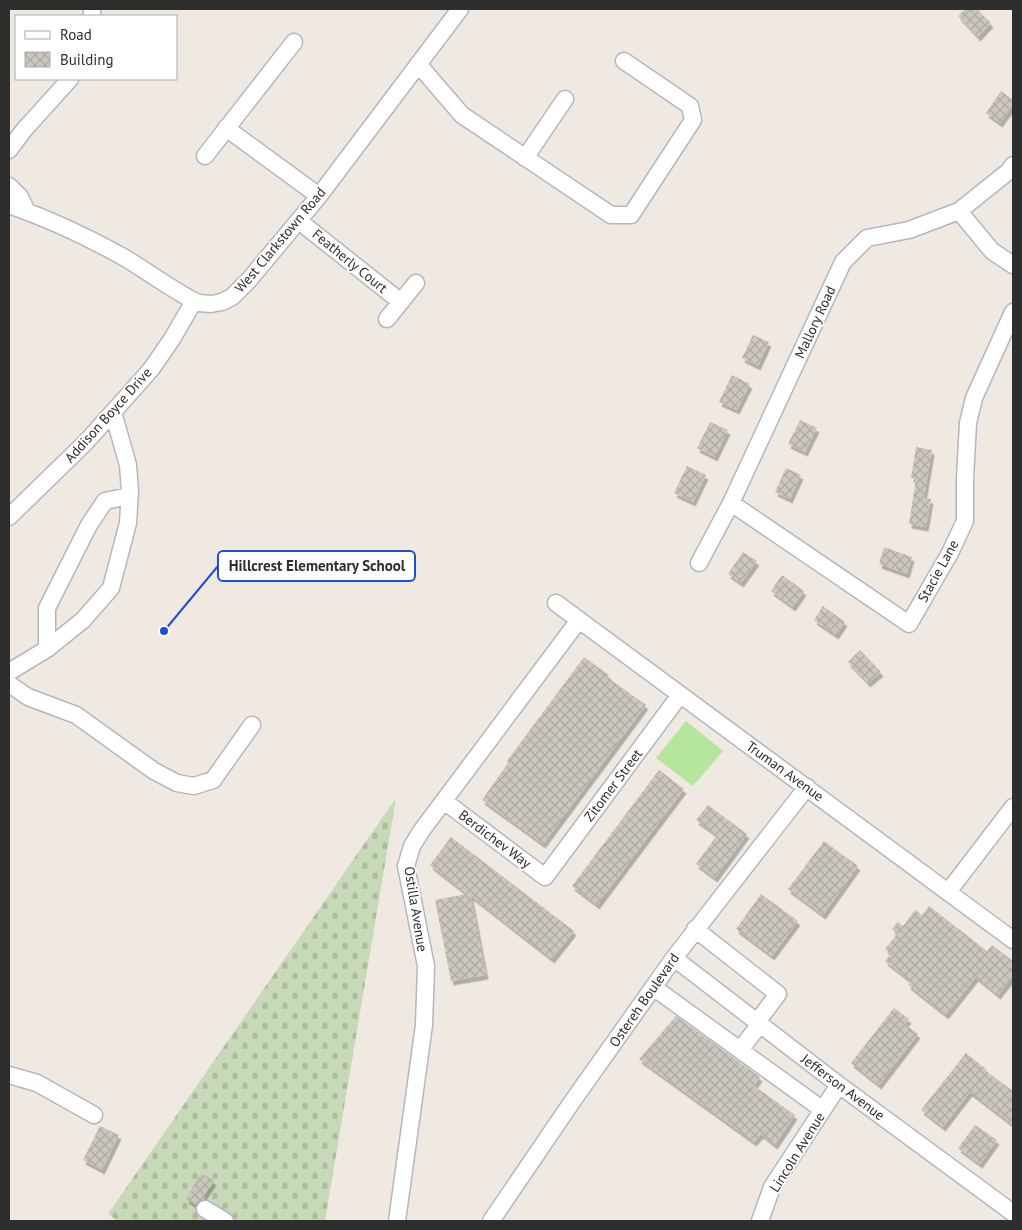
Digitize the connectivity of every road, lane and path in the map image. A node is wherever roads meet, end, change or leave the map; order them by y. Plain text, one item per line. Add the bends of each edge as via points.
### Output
1 (460, 9) edge
2 (294, 42) dead end
3 (624, 61) dead end
4 (418, 64) junction
5 (69, 80) edge
6 (564, 98) dead end
7 (226, 128) junction
8 (9, 150) edge
9 (205, 156) dead end
10 (525, 158) junction
11 (1013, 165) edge
12 (9, 186) edge
13 (319, 196) junction
14 (9, 205) edge
15 (27, 212) junction
16 (959, 212) junction
17 (299, 221) junction
18 (1013, 265) edge
19 (416, 282) dead end
20 (194, 301) junction
21 (401, 302) junction
22 (1013, 312) edge
23 (387, 319) dead end
24 (113, 412) junction
25 (129, 496) junction
26 (731, 503) junction
27 (9, 517) edge
28 (699, 563) dead end
29 (556, 602) dead end
30 (579, 620) junction
31 (47, 649) junction
32 (9, 672) edge
33 (9, 684) edge
34 (680, 695) junction
35 (252, 725) dead end
36 (807, 787) junction
37 (444, 801) junction
38 (1013, 807) edge
39 (545, 876) joint
40 (948, 892) junction
41 (695, 930) junction
42 (1013, 940) edge
43 (674, 958) junction
44 (653, 987) junction
45 (758, 1023) junction
46 (740, 1050) junction
47 (9, 1075) edge
48 (839, 1085) junction
49 (823, 1110) junction
50 (94, 1115) dead end
51 (205, 1209) dead end
52 (1013, 1213) edge
53 (225, 1221) edge
54 (397, 1221) edge
55 (491, 1221) edge
56 (760, 1221) edge

1 - 4 street, West Clarkstown Road
2 - 7 street
3 - 10 street via 690,106 693,120 631,214 611,215
4 - 10 street via 462,115
4 - 13 street, West Clarkstown Road
5 - 8 street
6 - 10 street
7 - 9 street
7 - 13 street
11 - 16 street, Mallory Road
12 - 15 street via 20,197
13 - 17 street, West Clarkstown Road
14 - 15 street, West Clarkstown Road
15 - 20 street, West Clarkstown Road via 107,248
16 - 18 street via 992,251
16 - 26 street, Mallory Road via 909,230 867,238 843,262
17 - 20 street, West Clarkstown Road via 232,297 211,304
17 - 21 street, Featherly Court
19 - 21 street, Featherly Court
20 - 24 street, Addison Boyce Drive via 157,360
21 - 23 street, Featherly Court
22 - 26 street, Stacie Lane via 974,398 968,423 965,521 909,624
24 - 25 street via 128,465
24 - 27 street, Addison Boyce Drive
25 - 31 street via 128,524 111,588 83,620
25 - 31 street via 105,501 90,525 47,608
26 - 28 street, Mallory Road
29 - 30 street, Truman Avenue
30 - 34 street, Truman Avenue
30 - 37 street, Ostilla Avenue
31 - 32 street
33 - 35 street via 28,697 76,714 154,771 177,783 194,786 213,780
34 - 36 street, Truman Avenue
34 - 39 street, Zitomer Street
36 - 40 street, Truman Avenue
36 - 41 street, Ostereh Boulevard
37 - 39 street, Berdichev Way
37 - 54 street, Ostilla Avenue via 412,846 406,866 426,966 424,1025
38 - 40 street
40 - 42 street, Truman Avenue
41 - 43 street, Ostereh Boulevard
41 - 45 street via 778,994
43 - 44 street, Ostereh Boulevard
43 - 45 street, Jefferson Avenue
44 - 46 street
44 - 55 street, Ostereh Boulevard
45 - 46 street
45 - 48 street, Jefferson Avenue
46 - 49 street
47 - 50 street via 37,1083
48 - 49 street, Lincoln Avenue
48 - 52 street, Jefferson Avenue
49 - 56 street, Lincoln Avenue via 772,1187
51 - 53 street

